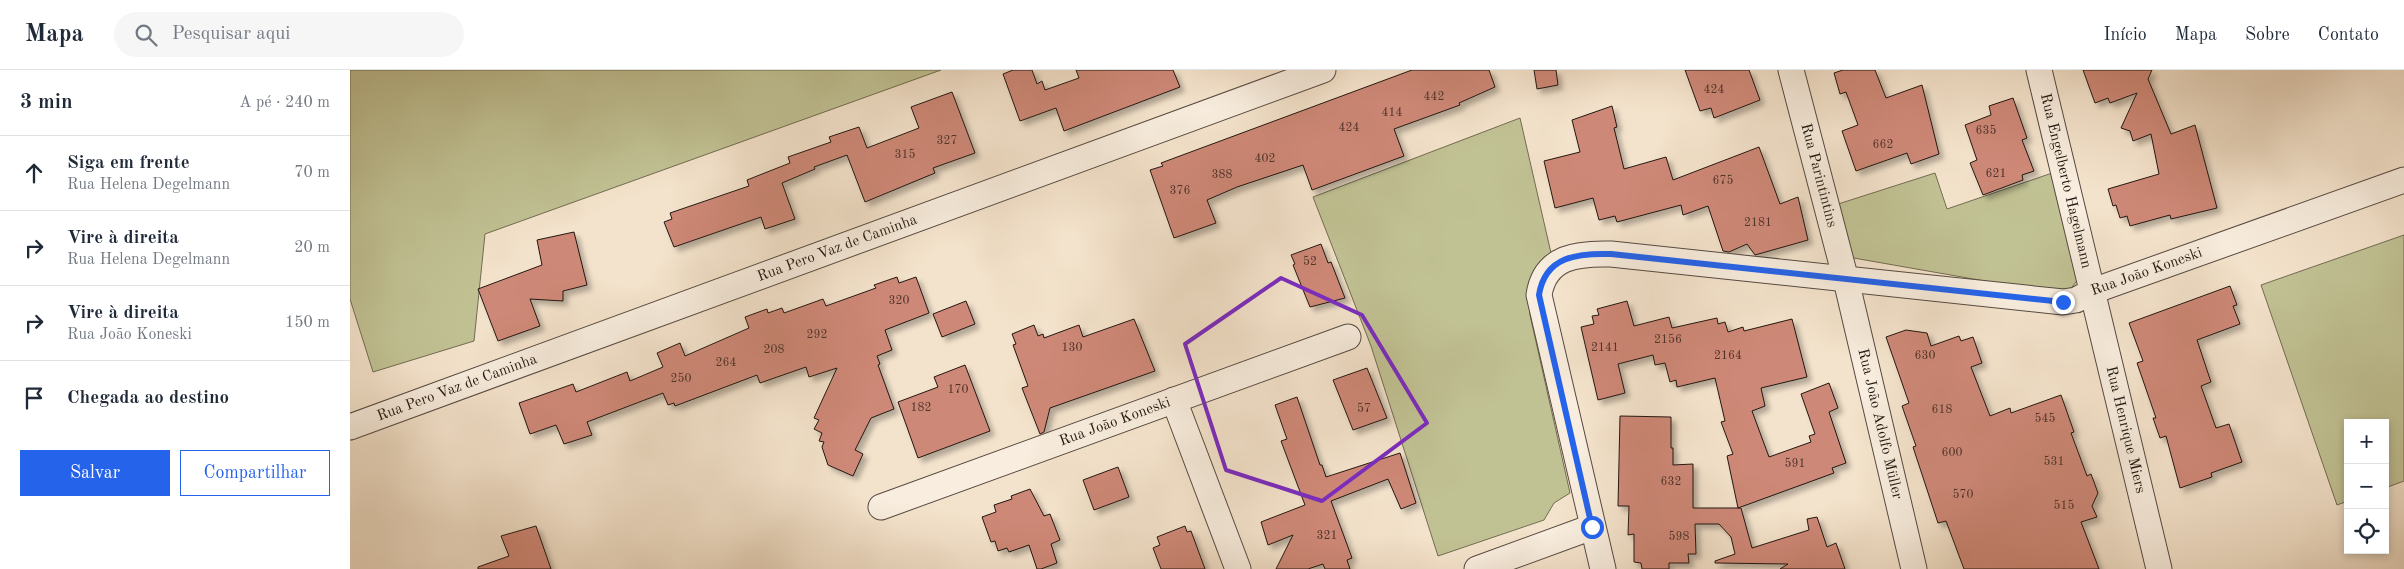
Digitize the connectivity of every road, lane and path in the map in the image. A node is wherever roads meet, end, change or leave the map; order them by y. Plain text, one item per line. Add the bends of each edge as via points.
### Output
1 (1324, 70) edge
2 (1791, 70) edge
3 (2039, 70) edge
4 (2404, 180) edge
5 (1846, 280) junction
6 (2093, 291) junction
7 (1348, 337) dead end
8 (1174, 400) junction
9 (350, 426) edge
10 (881, 507) dead end
11 (1592, 527) junction
12 (1238, 569) edge
13 (1477, 569) edge
14 (1603, 569) edge
15 (1914, 569) edge
16 (2159, 569) edge

1 - 9 street, Rua Pero Vaz de Caminha
2 - 5 street, Rua Parintintins
3 - 6 street, Rua Engelberto Hagelmann
4 - 6 street, Rua João Koneski
5 - 6 street, Rua João Koneski via 2063,302 2076,300
5 - 11 street, Rua João Koneski via 1611,254 1589,253 1570,257 1554,266 1540,284 1541,310
5 - 15 street, Rua João Adolfo Müller
6 - 16 street, Rua Henrique Miers
7 - 8 street, Rua João Koneski
8 - 10 street, Rua João Koneski
8 - 12 street
11 - 13 street
11 - 14 street

